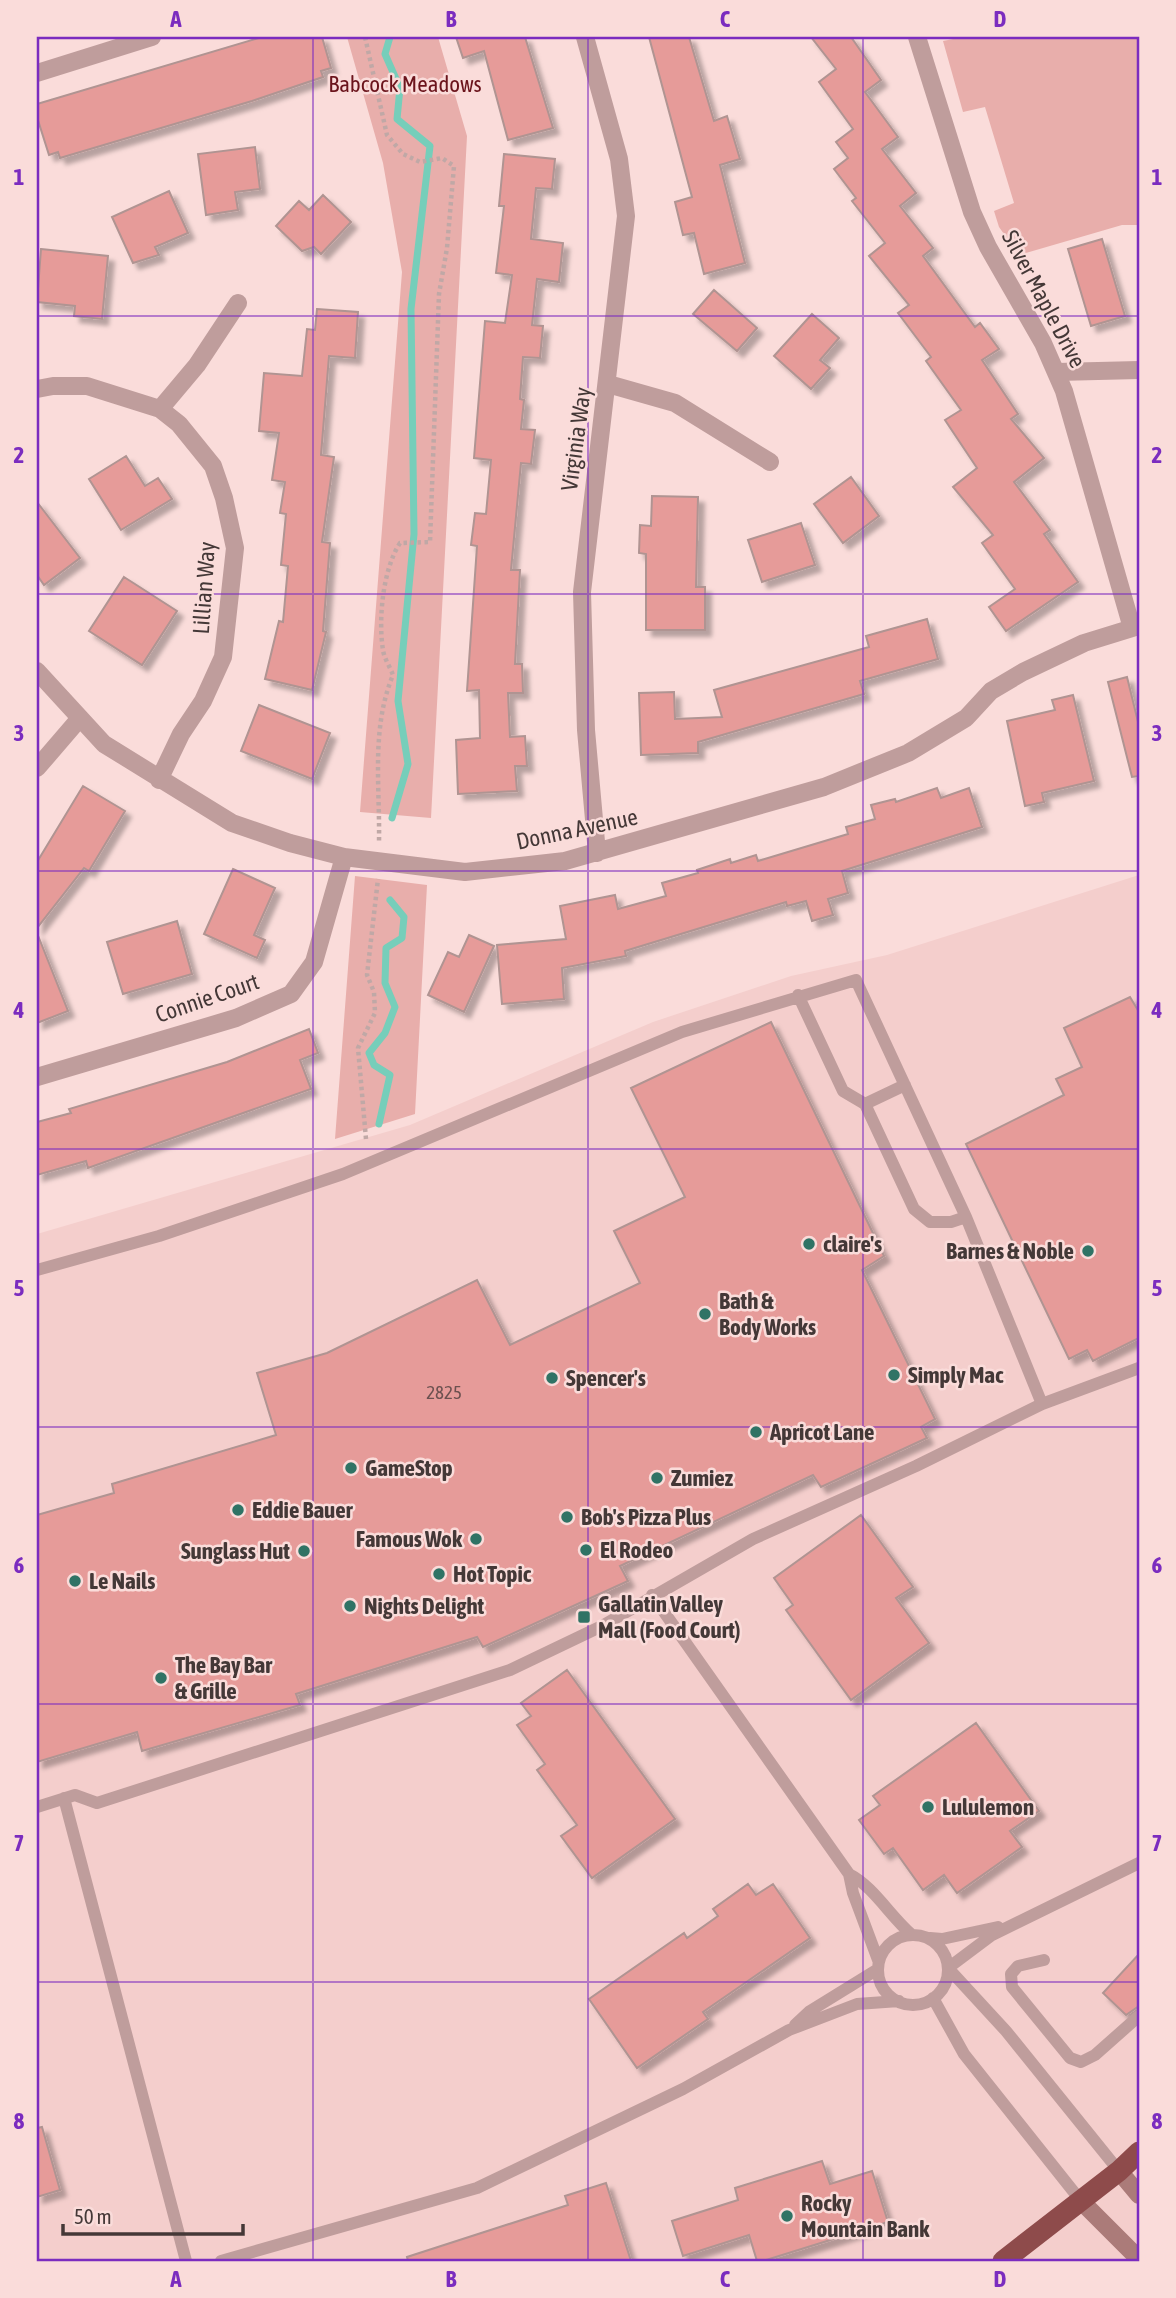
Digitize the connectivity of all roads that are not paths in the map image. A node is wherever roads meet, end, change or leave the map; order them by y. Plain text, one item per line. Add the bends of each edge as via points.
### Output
1 (152, 37) edge
2 (585, 37) edge
3 (917, 37) edge
4 (37, 73) edge
5 (238, 303) dead end
6 (1139, 370) edge
7 (1057, 372) junction
8 (608, 384) junction
9 (37, 389) edge
10 (160, 409) junction
11 (770, 462) dead end
12 (1136, 627) edge
13 (37, 671) edge
14 (80, 718) junction
15 (37, 768) edge
16 (159, 780) junction
17 (597, 853) junction
18 (344, 857) junction
19 (798, 995) junction
20 (37, 1077) edge
21 (905, 1085) junction
22 (865, 1104) junction
23 (966, 1217) junction
24 (37, 1270) edge
25 (1139, 1368) edge
26 (1042, 1404) junction
27 (652, 1595) junction
28 (64, 1798) junction
29 (37, 1807) edge
30 (1139, 1863) edge
31 (849, 1874) junction
32 (1015, 1923) junction
33 (917, 1935) junction
34 (1044, 1960) dead end
35 (878, 1965) junction
36 (948, 1968) junction
37 (933, 1998) junction
38 (899, 2001) junction
39 (1139, 2016) edge
40 (789, 2030) junction
41 (1139, 2152) edge
42 (1119, 2171) junction
43 (1139, 2195) edge
44 (1082, 2201) junction
45 (1139, 2259) edge
46 (186, 2261) edge
47 (221, 2261) edge
48 (1003, 2261) edge

1 - 4 street
2 - 8 street, Virginia Way via 619,159 625,216
3 - 7 street, Silver Maple Drive via 972,212
5 - 10 street via 197,365
6 - 7 street
7 - 12 street, Silver Maple Drive
8 - 11 street via 674,403
8 - 17 street, Virginia Way via 582,592 586,730
9 - 10 street, Lillian Way via 88,386
10 - 16 street, Lillian Way via 179,424 213,466 235,548 223,657
12 - 17 street, Donna Avenue via 1084,643 1023,673 991,691 966,718 882,764 824,787
13 - 14 street, Donna Avenue
14 - 15 street
14 - 16 street, Donna Avenue via 104,744
16 - 18 street, Donna Avenue via 232,823
17 - 18 street, Donna Avenue via 531,866 464,872
18 - 20 street, Connie Court via 314,961 291,994 236,1017
19 - 21 lane via 856,980
19 - 22 lane via 843,1091
19 - 24 lane via 682,1032 343,1174 159,1236
21 - 22 lane
21 - 23 lane
22 - 23 lane via 914,1209 930,1222
23 - 26 lane
25 - 26 lane
26 - 27 lane via 753,1539
27 - 28 lane via 602,1626 510,1671 97,1803 75,1795
27 - 31 lane
28 - 29 lane
28 - 46 lane
30 - 32 lane
31 - 33 lane via 868,1884 880,1904
31 - 35 lane
32 - 33 lane via 942,1939
32 - 36 lane
33 - 35 lane via 891,1942
33 - 36 lane via 941,1948
34 - 39 lane via 1018,1966 1011,1974 1012,1987 1070,2058 1081,2062 1096,2055
35 - 38 lane via 882,1984
35 - 40 lane
36 - 37 lane via 947,1980
36 - 42 lane via 1006,2031
37 - 38 lane via 916,2004
37 - 44 lane via 964,2054
38 - 40 lane via 857,2004
40 - 47 lane via 683,2089 477,2189
41 - 42 highway
42 - 43 main road
42 - 44 highway
44 - 45 main road
44 - 48 highway

